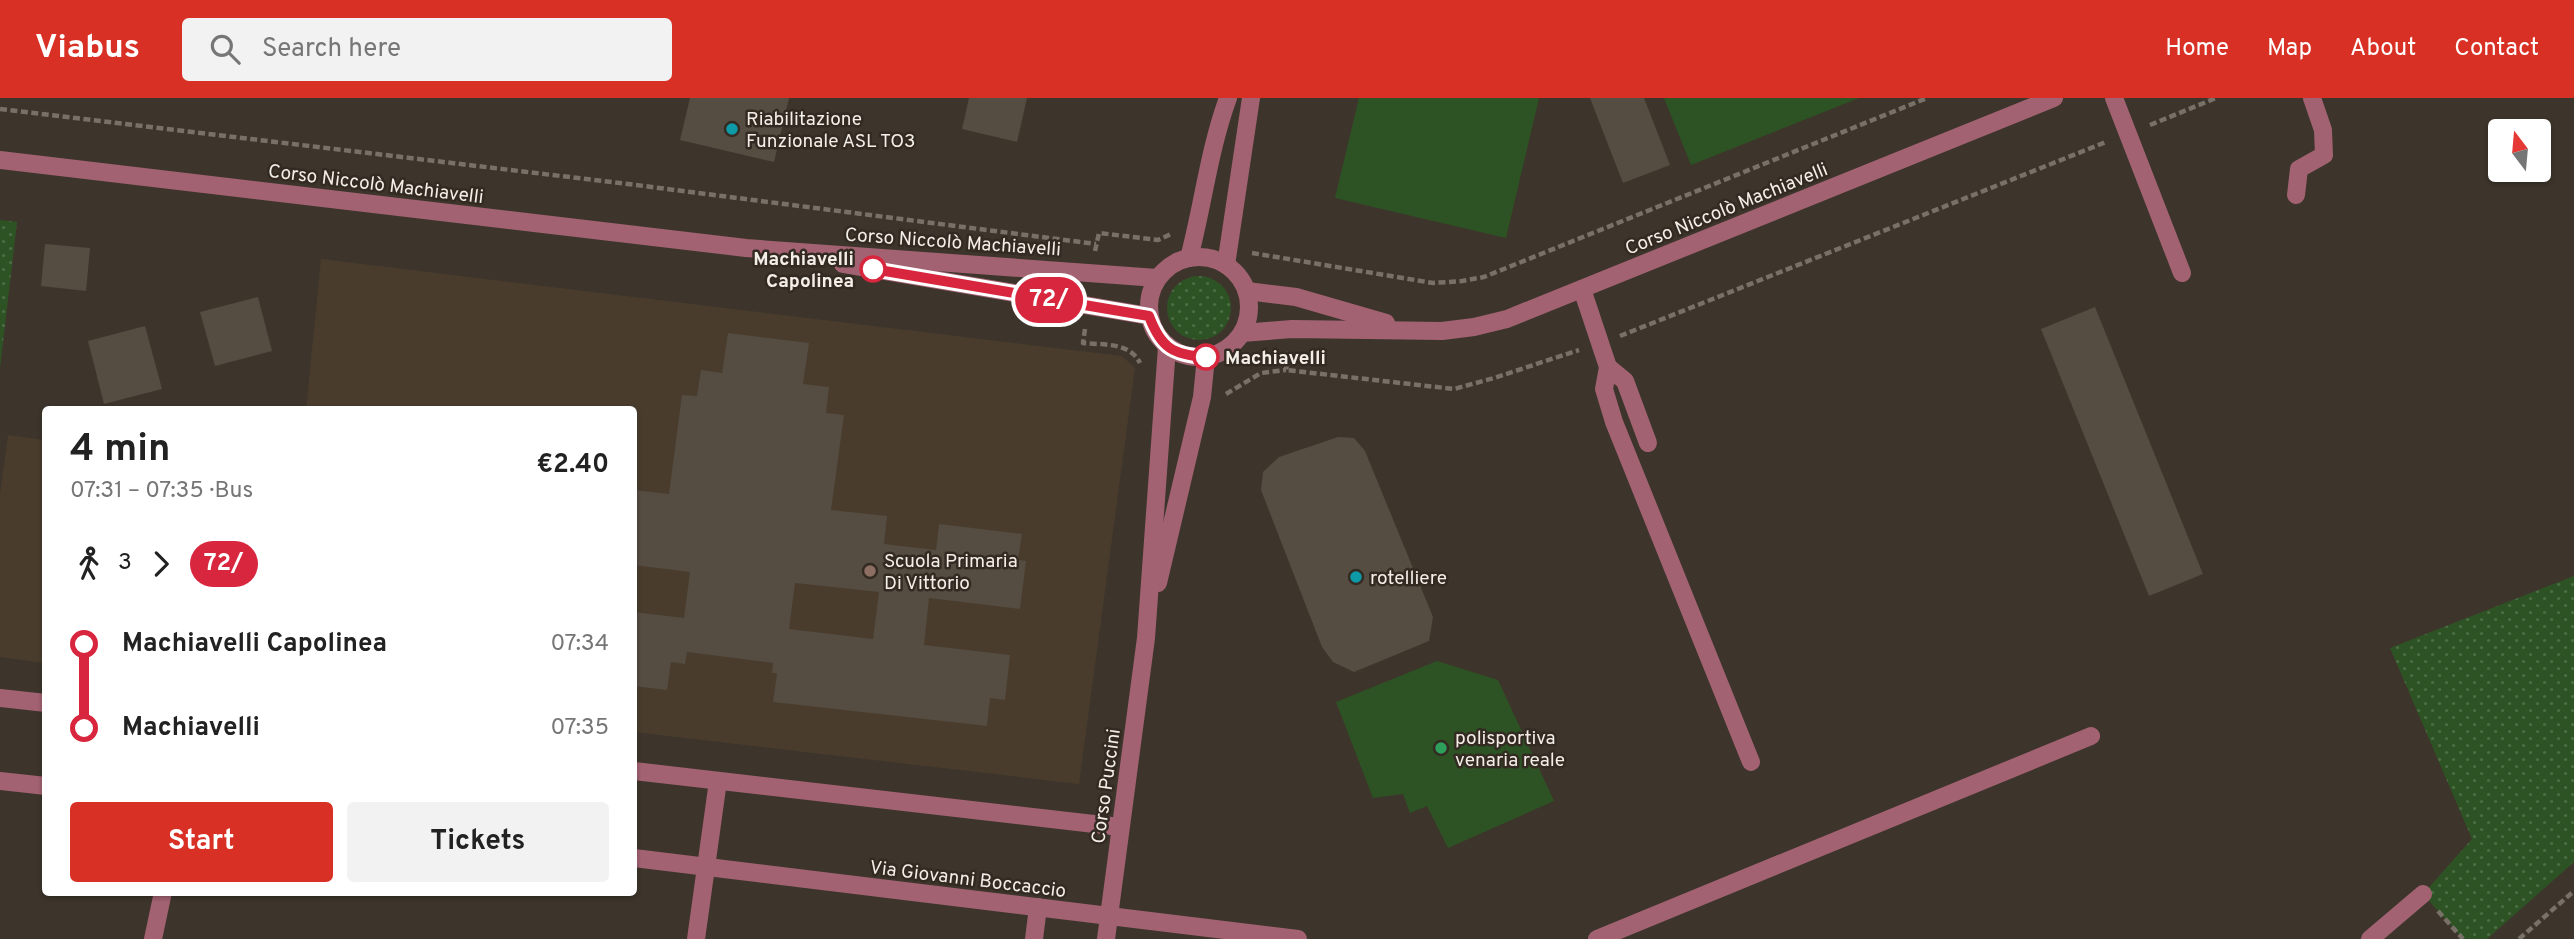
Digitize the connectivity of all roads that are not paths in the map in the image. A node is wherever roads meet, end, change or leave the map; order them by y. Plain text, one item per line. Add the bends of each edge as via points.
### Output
1 (1228, 98) edge
2 (1251, 98) edge
3 (2054, 98) edge
4 (2114, 98) edge
5 (2312, 98) edge
6 (0, 160) edge
7 (2296, 195) dead end
8 (747, 247) junction
9 (1189, 258) junction
10 (1226, 265) junction
11 (2182, 273) dead end
12 (1157, 278) junction
13 (1582, 289) junction
14 (1247, 291) junction
15 (1149, 316) junction
16 (1406, 329) junction
17 (1242, 333) junction
18 (1167, 347) junction
19 (1206, 357) junction
20 (1608, 367) junction
21 (1648, 443) dead end
22 (1146, 638) junction
23 (0, 698) edge
24 (42, 703) edge
25 (2091, 736) dead end
26 (1751, 762) dead end
27 (637, 771) edge
28 (0, 781) edge
29 (718, 781) junction
30 (42, 786) edge
31 (1120, 827) junction
32 (637, 858) edge
33 (707, 867) junction
34 (2423, 894) road end
35 (162, 896) edge
36 (1038, 907) junction
37 (1109, 916) junction
38 (1180, 932) edge
39 (153, 939) edge
40 (696, 939) edge
41 (1034, 939) edge
42 (1106, 939) edge
43 (1298, 939) edge
44 (1597, 939) edge
45 (2370, 939) edge

1 - 9 street via 1215,134
2 - 10 street
3 - 13 street, Corso Niccolò Machiavelli
4 - 11 street
5 - 7 street via 2323,130 2324,155 2299,169
6 - 8 street, Corso Niccolò Machiavelli
8 - 12 street, Corso Niccolò Machiavelli
8 - 15 street, Corso Niccolò Machiavelli
9 - 10 street via 1207,257
9 - 12 street
10 - 14 street
12 - 15 street via 1149,297
13 - 16 street, Corso Niccolò Machiavelli via 1485,324 1442,331
13 - 20 street
14 - 16 street, Corso Niccolò Machiavelli via 1296,297
14 - 17 street via 1249,312
15 - 18 street
16 - 17 street, Corso Niccolò Machiavelli
17 - 19 street via 1228,349
18 - 19 street via 1184,356
18 - 22 street
19 - 22 street via 1202,397
20 - 21 street via 1625,381
20 - 26 street via 1604,389 1614,422
22 - 31 street, Corso Puccini
23 - 24 street
25 - 44 street
27 - 29 street
28 - 30 street
29 - 31 street
29 - 33 street
31 - 37 street, Corso Puccini
32 - 33 street, Via Giovanni Boccaccio
33 - 36 street, Via Giovanni Boccaccio
33 - 40 street
34 - 45 street
35 - 39 street
36 - 37 street, Via Giovanni Boccaccio
36 - 41 street
37 - 38 street, Via Giovanni Boccaccio
37 - 42 street, Corso Puccini
38 - 43 street, Via Giovanni Boccaccio

